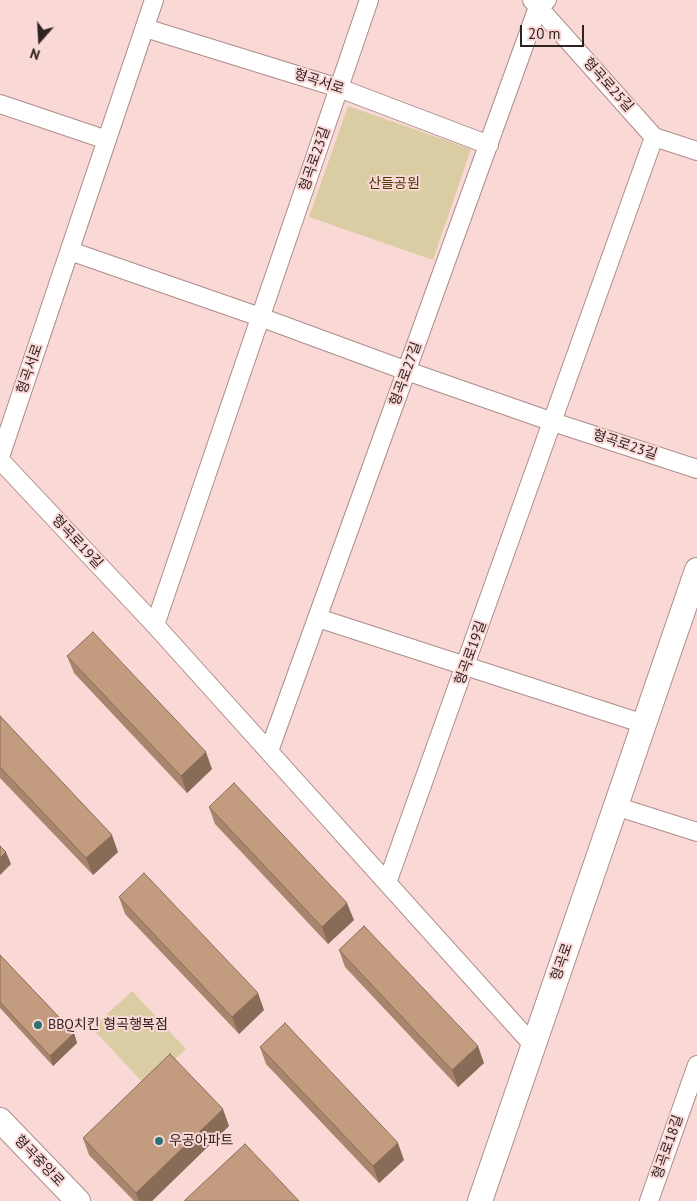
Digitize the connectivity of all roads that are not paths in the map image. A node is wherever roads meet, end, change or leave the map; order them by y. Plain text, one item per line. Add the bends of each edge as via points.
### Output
1 (154, 0) edge
2 (369, 0) edge
3 (539, 2) edge
4 (145, 28) junction
5 (339, 88) junction
6 (0, 104) edge
7 (654, 137) junction
8 (107, 140) junction
9 (489, 145) junction
10 (697, 151) edge
11 (70, 251) junction
12 (260, 317) junction
13 (407, 371) junction
14 (553, 422) junction
15 (0, 458) edge
16 (697, 469) edge
17 (697, 570) edge
18 (318, 618) junction
19 (155, 624) junction
20 (466, 666) junction
21 (644, 724) junction
22 (269, 751) junction
23 (616, 806) junction
24 (697, 832) edge
25 (387, 883) junction
26 (533, 1045) junction
27 (697, 1065) edge
28 (0, 1120) edge
29 (78, 1201) edge
30 (480, 1201) edge
31 (649, 1201) edge

1 - 4 street, 형곡서로
2 - 5 street, 형곡로23길
3 - 7 street, 형곡로25길
3 - 9 street, 형곡로27길
4 - 5 street, 형곡서로
4 - 8 street, 형곡서로
5 - 9 street, 형곡서로
5 - 12 street, 형곡로23길
6 - 8 street
7 - 10 street
7 - 14 street
8 - 11 street, 형곡서로
9 - 13 street, 형곡로27길
11 - 12 street, 형곡로23길
11 - 15 street, 형곡서로
12 - 13 street, 형곡로23길
12 - 19 street
13 - 14 street, 형곡로23길
13 - 18 street, 형곡로27길
14 - 16 street, 형곡로23길
14 - 20 street, 형곡로19길
15 - 19 street, 형곡로19길
17 - 21 street, 형곡로
18 - 20 street
18 - 22 street, 형곡로27길
19 - 22 street, 형곡로19길
20 - 21 street
20 - 25 street, 형곡로19길
21 - 23 street, 형곡로
22 - 25 street, 형곡로19길
23 - 24 street
23 - 26 street, 형곡로
25 - 26 street, 형곡로19길
26 - 30 street, 형곡로
27 - 31 street, 형곡로18길
28 - 29 street, 형곡중앙로

